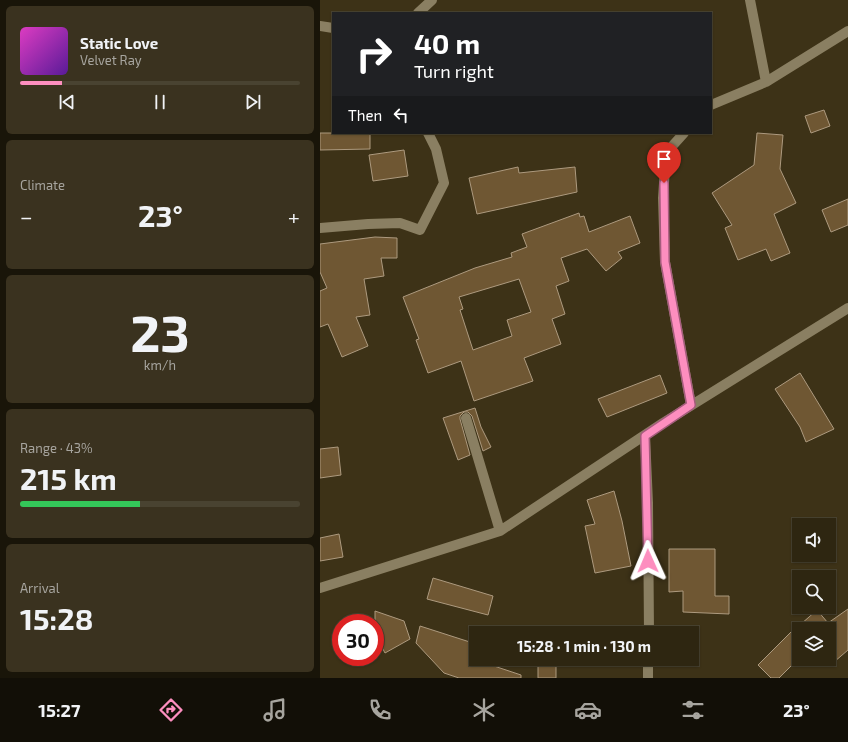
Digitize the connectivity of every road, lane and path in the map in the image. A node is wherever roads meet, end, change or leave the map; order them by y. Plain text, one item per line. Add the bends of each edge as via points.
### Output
1 (432, 0) edge
2 (750, 0) edge
3 (419, 12) edge
4 (320, 26) edge
5 (332, 28) edge
6 (848, 31) edge
7 (766, 82) junction
8 (712, 105) edge
9 (428, 134) edge
10 (683, 134) edge
11 (320, 228) edge
12 (846, 313) edge
13 (691, 405) junction
14 (466, 418) dead end
15 (645, 436) junction
16 (500, 531) junction
17 (320, 588) edge
18 (649, 626) edge
19 (648, 666) edge
20 (648, 678) edge

1 - 3 street
2 - 7 street
4 - 5 street
6 - 7 street
7 - 8 street
9 - 11 street via 436,149 444,183 420,230 400,223
10 - 13 street via 666,154 663,198 665,262
12 - 13 street
13 - 15 street
14 - 16 street
15 - 16 street
15 - 18 street
16 - 17 street
19 - 20 street

